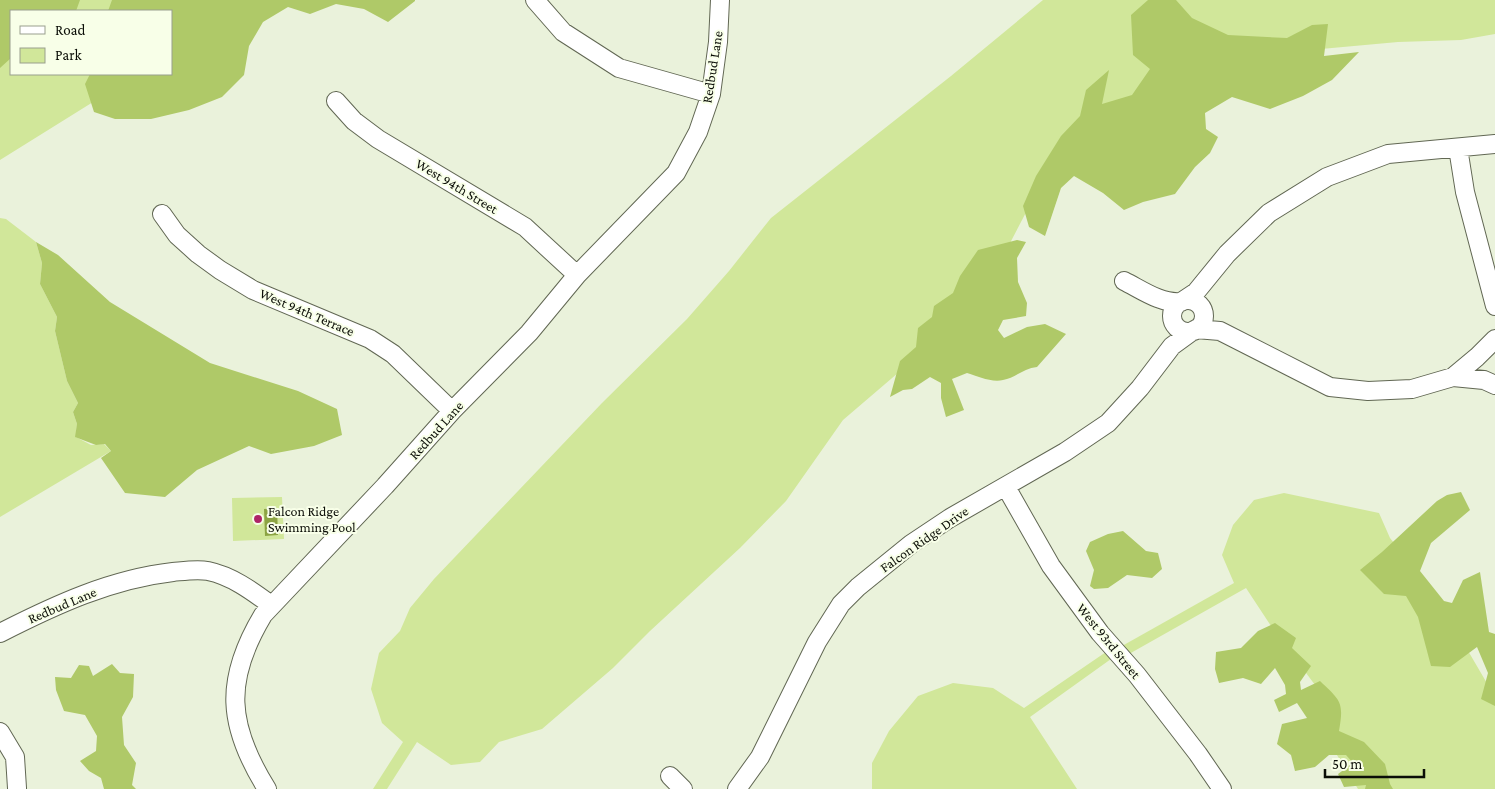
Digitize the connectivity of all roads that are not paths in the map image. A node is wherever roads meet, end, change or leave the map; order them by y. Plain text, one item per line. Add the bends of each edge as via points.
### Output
1 (536, 0) edge
2 (720, 0) edge
3 (711, 94) junction
4 (336, 101) dead end
5 (1495, 144) edge
6 (1458, 148) junction
7 (162, 214) dead end
8 (577, 275) junction
9 (1210, 276) junction
10 (1124, 281) dead end
11 (1495, 306) edge
12 (1178, 310) junction
13 (1202, 310) junction
14 (1195, 329) junction
15 (1220, 331) junction
16 (1495, 339) edge
17 (1172, 346) junction
18 (1453, 377) junction
19 (1495, 385) edge
20 (452, 411) junction
21 (1006, 486) junction
22 (271, 605) junction
23 (0, 632) edge
24 (0, 732) edge
25 (670, 776) dead end
26 (17, 788) edge
27 (267, 789) edge
28 (684, 789) edge
29 (737, 789) edge
30 (1222, 789) edge

1 - 3 street via 564,32 619,68
2 - 3 street, Redbud Lane
3 - 8 street, Redbud Lane via 698,132 676,173
4 - 8 street, West 94th Street via 354,121 378,139 525,227
5 - 6 street
6 - 9 street via 1388,154 1327,177 1269,213 1227,254
6 - 11 street via 1465,192
7 - 20 street, West 94th Terrace via 177,235 198,254 253,290 370,339 393,354
8 - 20 street, Redbud Lane via 529,333
9 - 12 street
9 - 13 street
10 - 12 street via 1160,300 1173,303
12 - 13 street via 1194,301
12 - 14 street via 1179,329
12 - 17 street
13 - 14 street via 1202,323
13 - 15 street
14 - 15 street
14 - 17 street, Falcon Ridge Drive
15 - 18 street via 1330,387 1368,391 1412,389
16 - 18 street
17 - 21 street, Falcon Ridge Drive via 1108,423
18 - 19 street via 1484,380
20 - 22 street, Redbud Lane
21 - 29 street, Falcon Ridge Drive via 911,544 841,604 817,642 760,757
21 - 30 street, West 93rd Street via 1050,566
22 - 23 street, Redbud Lane via 242,584 207,571 160,573 96,590
22 - 27 street via 246,646 235,689 237,724 243,745
24 - 26 street via 15,757
25 - 28 street

